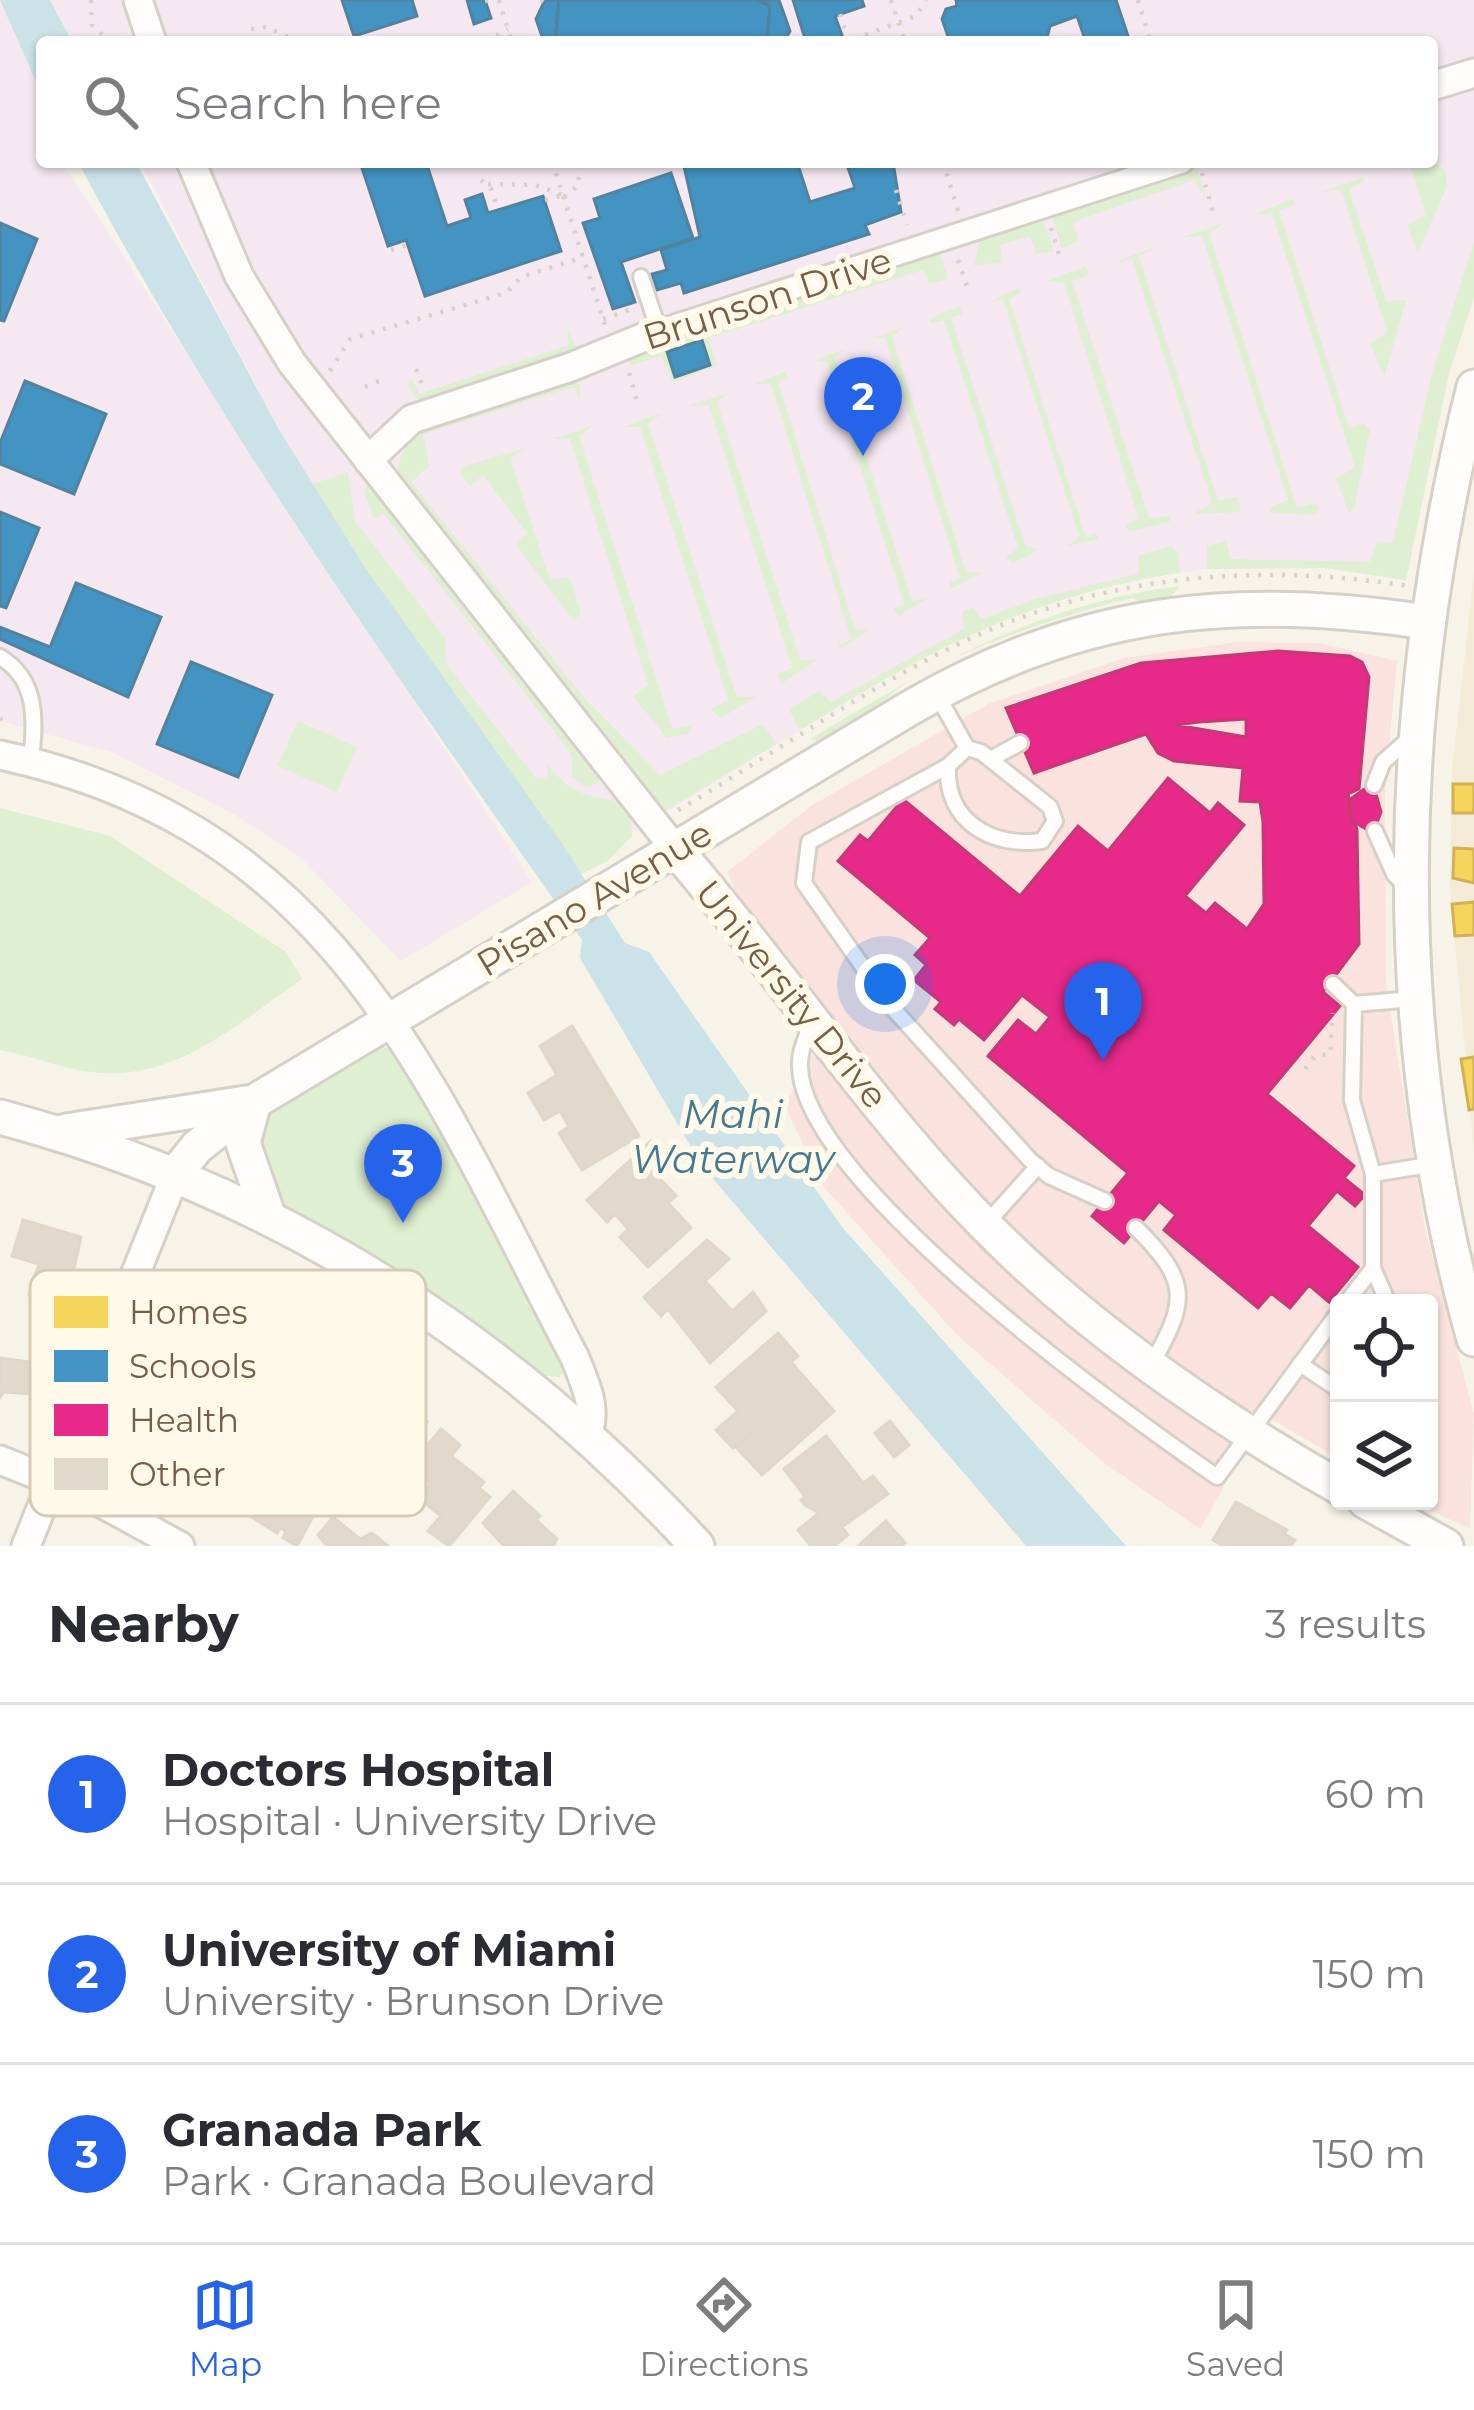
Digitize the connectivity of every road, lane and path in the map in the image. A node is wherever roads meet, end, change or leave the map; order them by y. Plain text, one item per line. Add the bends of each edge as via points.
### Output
1 (91, 0) edge
2 (138, 0) edge
3 (491, 0) edge
4 (891, 0) edge
5 (926, 0) edge
6 (1138, 0) edge
7 (840, 14) dead end
8 (898, 22) junction
9 (250, 29) dead end
10 (508, 29) junction
11 (104, 36) edge
12 (150, 36) edge
13 (286, 36) edge
14 (496, 36) edge
15 (510, 36) edge
16 (849, 36) edge
17 (856, 36) edge
18 (903, 36) edge
19 (1149, 36) edge
20 (1474, 73) edge
21 (1438, 84) edge
22 (193, 168) edge
23 (554, 168) edge
24 (578, 168) edge
25 (945, 168) edge
26 (1163, 168) edge
27 (1201, 168) edge
28 (896, 190) dead end
29 (563, 196) junction
30 (545, 200) dead end
31 (498, 210) dead end
32 (1214, 212) dead end
33 (965, 232) junction
34 (407, 244) dead end
35 (915, 249) junction
36 (1058, 249) dead end
37 (391, 250) dead end
38 (584, 257) junction
39 (1061, 261) dead end
40 (962, 274) dead end
41 (641, 278) dead end
42 (968, 289) dead end
43 (642, 305) dead end
44 (603, 319) junction
45 (659, 331) junction
46 (610, 342) dead end
47 (625, 362) dead end
48 (416, 369) dead end
49 (321, 377) dead end
50 (384, 380) dead end
51 (365, 387) dead end
52 (1474, 387) edge
53 (424, 392) dead end
54 (638, 405) dead end
55 (368, 460) junction
56 (1181, 579) dead end
57 (1417, 588) dead end
58 (1426, 622) junction
59 (0, 657) edge
60 (936, 693) junction
61 (1414, 734) junction
62 (1020, 743) dead end
63 (968, 748) junction
64 (0, 754) edge
65 (991, 760) junction
66 (31, 761) junction
67 (948, 766) junction
68 (1374, 785) dead end
69 (1375, 831) dead end
70 (675, 849) junction
71 (1410, 891) junction
72 (1333, 984) dead end
73 (1414, 998) junction
74 (1348, 1004) junction
75 (814, 1018) junction
76 (393, 1020) junction
77 (1305, 1069) dead end
78 (254, 1102) junction
79 (0, 1118) edge
80 (49, 1131) junction
81 (1435, 1164) junction
82 (1038, 1166) junction
83 (176, 1173) junction
84 (1372, 1174) junction
85 (1105, 1202) dead end
86 (268, 1215) junction
87 (985, 1225) junction
88 (1136, 1228) dead end
89 (1372, 1268) junction
90 (137, 1270) edge
91 (362, 1270) edge
92 (1353, 1294) edge
93 (1384, 1294) edge
94 (426, 1308) edge
95 (1330, 1324) edge
96 (1474, 1339) edge
97 (1300, 1364) junction
98 (1151, 1365) junction
99 (1330, 1384) edge
100 (1248, 1431) junction
101 (588, 1433) junction
102 (0, 1460) edge
103 (30, 1472) edge
104 (1330, 1481) edge
105 (1381, 1510) edge
106 (38, 1516) edge
107 (122, 1516) edge
108 (26, 1546) edge
109 (181, 1546) edge
110 (697, 1546) edge
111 (1446, 1546) edge

1 - 11 path via 92,25
2 - 12 street
3 - 10 path
4 - 8 path
5 - 8 path via 916,16
6 - 19 path
7 - 16 path
8 - 17 path
8 - 18 path
9 - 13 path
10 - 14 path
10 - 15 path
20 - 21 street
22 - 55 street, University Drive via 257,307
23 - 29 path
24 - 29 path via 579,185
25 - 33 path
26 - 33 street, Brunson Drive
27 - 32 path
28 - 35 path
29 - 30 path
29 - 31 path via 484,182
29 - 38 path
33 - 35 street, Brunson Drive
34 - 37 path
35 - 45 street, Brunson Drive
36 - 39 path
38 - 44 path
38 - 49 path via 521,277 506,292 350,339
40 - 42 path
41 - 45 lane
43 - 44 path
44 - 46 path
45 - 55 street, Brunson Drive via 412,419
47 - 54 path
48 - 53 path
50 - 51 path
52 - 58 street
55 - 70 street, University Drive
56 - 57 path via 1291,575
58 - 60 street, Pisano Avenue via 1286,605 1186,610 1055,640
58 - 61 street
59 - 66 lane via 17,669 31,697
60 - 63 lane
60 - 70 street, Pisano Avenue
61 - 68 lane via 1383,762
61 - 71 street
62 - 65 lane
63 - 65 lane
63 - 67 lane
64 - 66 street
65 - 67 lane via 1050,807 1055,820 1042,841 1010,841 962,817 948,799
66 - 76 street via 148,806 234,857 336,947
67 - 82 lane via 809,842 804,883 889,1004
69 - 71 lane
70 - 75 street, University Drive
70 - 76 street, Pisano Avenue
71 - 73 street
72 - 74 lane
73 - 74 lane
73 - 81 street
74 - 77 path via 1330,1020 1330,1054 1315,1056
74 - 84 lane via 1352,1100
75 - 87 street, University Drive
75 - 100 lane via 799,1068 810,1102 871,1189 948,1266 1120,1411 1217,1477
76 - 78 street, Pisano Avenue
76 - 101 street via 575,1358 593,1418
78 - 80 street via 100,1130
78 - 83 street, Pisano Avenue
78 - 86 street via 243,1143
79 - 80 street
80 - 83 street
81 - 84 lane
81 - 96 street
82 - 85 lane
82 - 87 lane
83 - 86 street
83 - 90 street, Pisano Avenue
84 - 89 lane
86 - 91 street
87 - 98 street, University Drive
88 - 98 lane via 1180,1288 1173,1325
89 - 92 lane
89 - 93 lane
94 - 101 street
95 - 97 lane
97 - 99 lane
97 - 100 lane
98 - 100 street, University Drive
100 - 104 street, University Drive
101 - 110 street
102 - 103 street
105 - 111 street
106 - 108 street, Pisano Avenue
107 - 109 street

